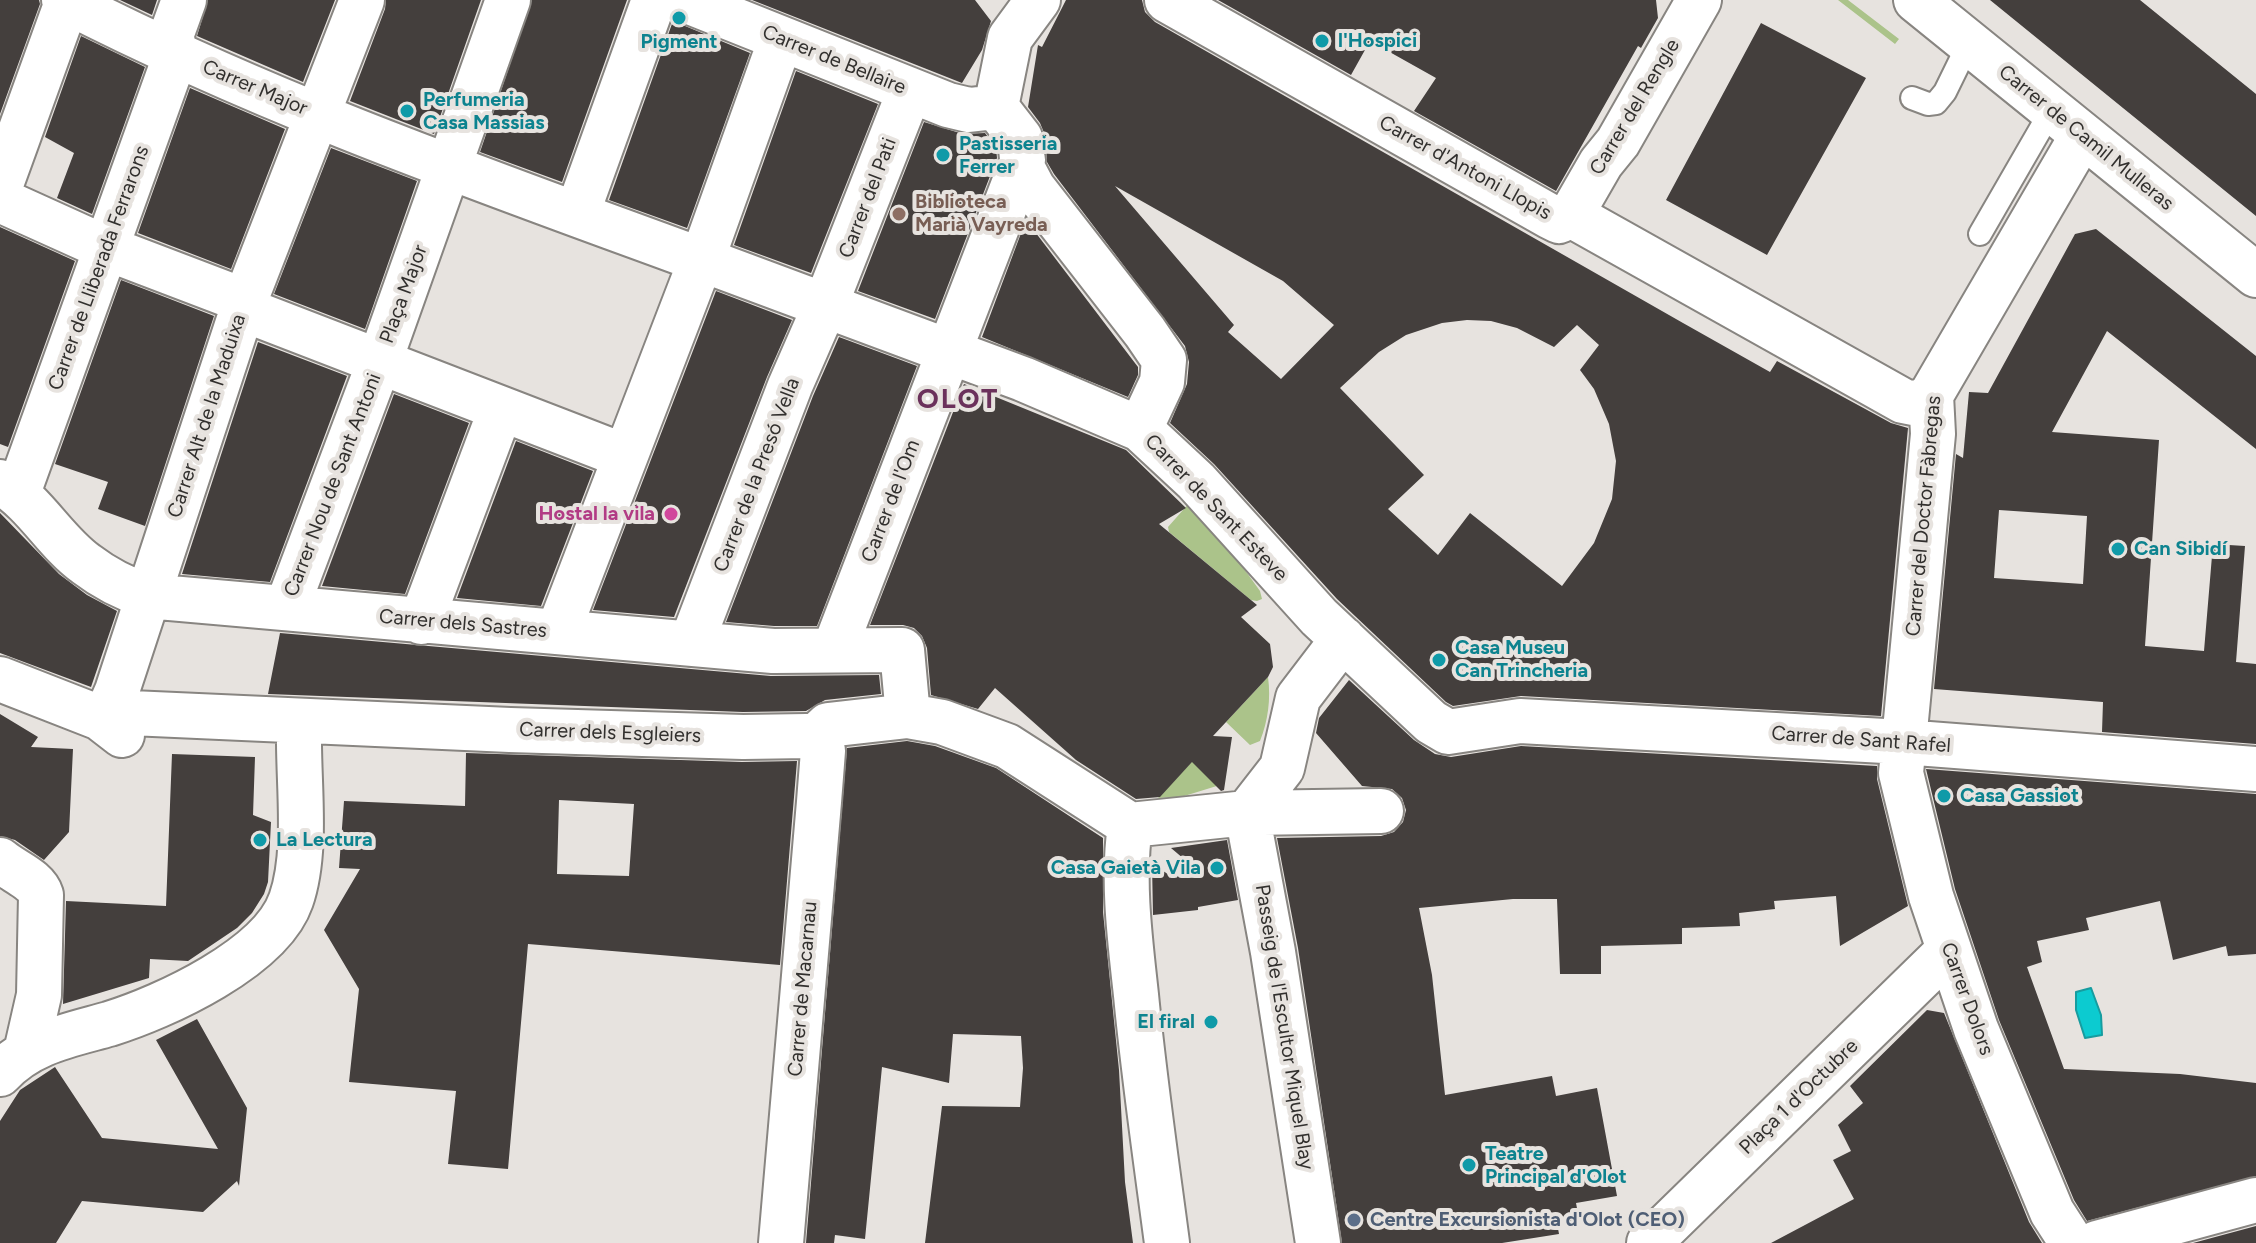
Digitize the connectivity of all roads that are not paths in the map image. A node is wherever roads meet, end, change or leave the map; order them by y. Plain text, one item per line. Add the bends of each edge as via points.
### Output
1 (184, 0) edge
2 (362, 0) edge
3 (508, 0) edge
4 (654, 0) edge
5 (685, 0) edge
6 (1038, 0) edge
7 (1167, 0) edge
8 (1916, 0) edge
9 (65, 1) edge
10 (1691, 3) edge
11 (1002, 19) edge
12 (781, 39) junction
13 (1969, 43) junction
14 (174, 49) junction
15 (910, 90) junction
16 (1912, 98) dead end
17 (991, 108) junction
18 (317, 114) junction
19 (2066, 124) junction
20 (1023, 160) junction
21 (450, 167) junction
22 (0, 187) edge
23 (0, 200) edge
24 (577, 214) junction
25 (1571, 215) junction
26 (1980, 234) dead end
27 (106, 248) junction
28 (705, 256) junction
29 (2256, 275) edge
30 (244, 305) junction
31 (825, 306) junction
32 (948, 351) junction
33 (379, 363) junction
34 (1931, 395) junction
35 (501, 409) junction
36 (1140, 429) junction
37 (624, 456) junction
38 (9, 487) edge
39 (147, 596) junction
40 (287, 607) junction
41 (421, 622) junction
42 (558, 632) junction
43 (1343, 639) junction
44 (691, 644) junction
45 (834, 650) junction
46 (0, 679) edge
47 (900, 717) junction
48 (100, 718) junction
49 (309, 732) junction
50 (813, 739) junction
51 (1903, 742) junction
52 (1456, 746) joint
53 (2256, 769) edge
54 (1381, 811) dead end
55 (1247, 813) junction
56 (1130, 825) junction
57 (0, 860) edge
58 (1949, 950) junction
59 (13, 1063) edge
60 (2256, 1200) edge
61 (781, 1243) edge
62 (1167, 1243) edge
63 (1318, 1243) edge
64 (1649, 1243) edge
65 (2072, 1243) edge
66 (2097, 1243) edge

1 - 14 street, Carrer de Lliberada Ferrarons via 173,26
2 - 18 street, Carrer Alt de la Maduixa
3 - 21 street, Plaça Major
4 - 24 street
5 - 12 street, Carrer de Bellaire
6 - 11 street
7 - 25 street, Carrer d'Antoni Llopis via 1551,217 1559,221
8 - 13 street, Carrer de Camil Mulleras
9 - 14 street, Carrer Major
9 - 22 street
10 - 25 street, Carrer del Rengle via 1618,142
11 - 17 street
12 - 15 street, Carrer de Bellaire
12 - 28 street
13 - 16 lane via 1941,98 1928,104
13 - 19 street, Carrer de Camil Mulleras
14 - 18 street, Carrer Major
14 - 27 street, Carrer de Lliberada Ferrarons
15 - 17 street, Carrer de Bellaire via 969,110
15 - 31 street, Carrer del Pati
17 - 20 street via 1020,138
18 - 21 street, Carrer Major
18 - 30 street, Carrer Alt de la Maduixa
19 - 26 lane
19 - 29 street, Carrer de Camil Mulleras
19 - 34 street, Carrer del Doctor Fàbregas
20 - 32 street, Carrer de l'Om
20 - 36 street via 1033,188 1164,360 1162,382
21 - 24 street
21 - 33 street, Plaça Major
23 - 27 street
24 - 28 street
25 - 34 street, Carrer d'Antoni Llopis via 1903,401 1918,404
27 - 30 street
27 - 38 street, Carrer de Lliberada Ferrarons
28 - 31 street, Carrer de Sant Esteve
28 - 37 street
30 - 33 street
30 - 39 street, Carrer Alt de la Maduixa
31 - 32 street, Carrer de Sant Esteve
31 - 44 street, Carrer de la Presó Vella
32 - 36 street, Carrer de Sant Esteve
32 - 45 street, Carrer de l'Om
33 - 35 street, Plaça Major
33 - 40 street, Carrer Nou de Sant Antoni
34 - 51 street, Carrer del Doctor Fàbregas via 1933,434
35 - 37 street, Plaça Major
35 - 41 street
36 - 43 street, Carrer de Sant Esteve via 1196,481
37 - 42 street
38 - 39 street, Carrer dels Sastres via 84,563
39 - 40 street, Carrer dels Sastres
39 - 48 street, Carrer Alt de la Maduixa via 117,691
40 - 41 street, Carrer dels Sastres
41 - 42 street, Carrer dels Sastres
42 - 44 street, Carrer dels Sastres
43 - 52 street, Carrer de Sant Esteve via 1448,732
43 - 55 street via 1298,698 1282,768
44 - 45 street, Carrer dels Sastres
45 - 47 street, Carrer dels Sastres via 902,650
46 - 48 street, Carrer dels Esgleiers
47 - 50 street, Carrer dels Esgleiers via 828,725
47 - 56 street, Carrer dels Esgleiers via 942,722 1007,746
48 - 49 street, Carrer dels Esgleiers via 131,713 271,717
49 - 50 street, Carrer dels Esgleiers
49 - 59 street via 296,880 287,910 266,937 191,991 137,1015 47,1041
50 - 61 street, Carrer de Macarnau via 823,751
51 - 52 street, Carrer de Sant Rafel via 1520,721
51 - 53 street, Carrer de Sant Rafel
51 - 58 street, Carrer Dolors via 1901,773
54 - 55 street
55 - 56 street
55 - 63 street, Passeig de l'Escultor Miquel Blay
56 - 62 street via 1126,855 1132,955
57 - 59 street via 34,881 41,895 39,995
58 - 64 street, Plaça 1 d'Octubre
58 - 65 street, Carrer Dolors via 2046,1198
60 - 66 street

